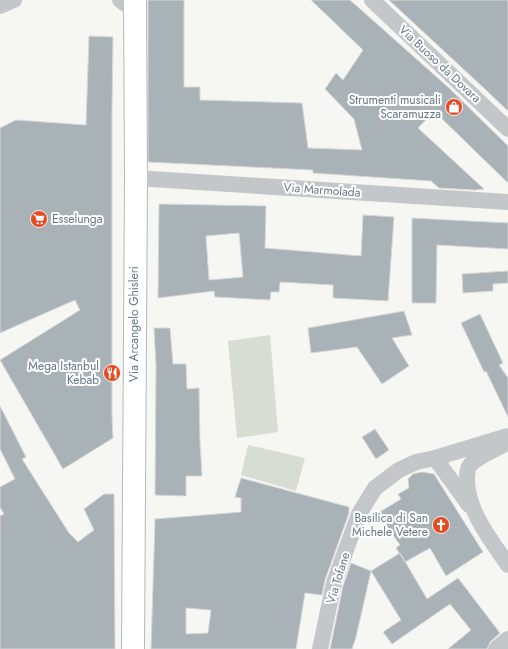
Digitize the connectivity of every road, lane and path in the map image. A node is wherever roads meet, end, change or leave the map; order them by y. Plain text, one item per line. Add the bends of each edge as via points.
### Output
1 (14, 0) edge
2 (372, 0) edge
3 (130, 4) edge
4 (0, 6) edge
5 (508, 129) edge
6 (136, 178) junction
7 (508, 202) edge
8 (508, 436) edge
9 (508, 442) edge
10 (435, 458) junction
11 (476, 515) junction
12 (508, 566) edge
13 (508, 639) edge
14 (133, 649) edge
15 (320, 649) edge
16 (496, 649) edge

1 - 4 street
2 - 5 street, Via Buoso da Dovara
3 - 6 main road, Via Arcangelo Ghisleri
6 - 7 street, Via Marmolada
6 - 14 main road, Via Arcangelo Ghisleri
8 - 10 street, Via Tofane
9 - 11 street via 470,464 467,473 468,492
10 - 11 street
10 - 15 street, Via Tofane via 416,462 385,480 375,488 359,514 334,583
11 - 12 street
13 - 16 street

